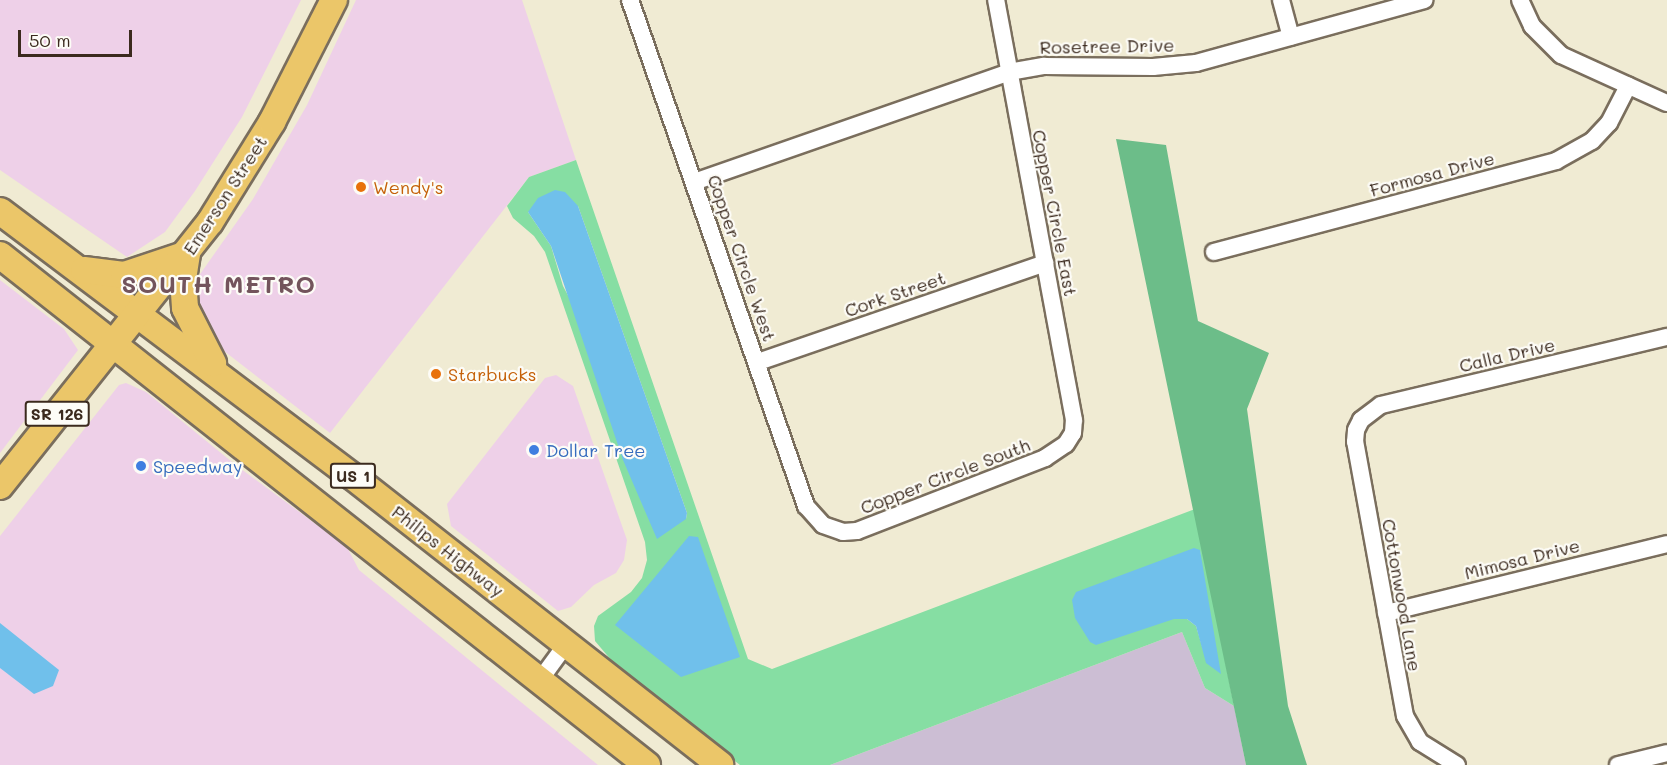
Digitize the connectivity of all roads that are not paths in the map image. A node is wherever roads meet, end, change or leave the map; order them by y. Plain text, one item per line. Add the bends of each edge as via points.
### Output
1 (334, 0) edge
2 (630, 0) edge
3 (996, 0) edge
4 (1281, 0) edge
5 (1424, 0) edge
6 (1520, 0) edge
7 (1291, 37) junction
8 (1009, 72) junction
9 (1628, 86) junction
10 (1667, 104) edge
11 (694, 182) junction
12 (0, 212) edge
13 (1215, 252) dead end
14 (188, 254) junction
15 (0, 255) edge
16 (1045, 263) junction
17 (80, 270) junction
18 (139, 313) junction
19 (1667, 337) edge
20 (115, 344) junction
21 (758, 362) junction
22 (223, 377) junction
23 (1361, 420) joint
24 (1073, 434) joint
25 (0, 486) edge
26 (823, 525) joint
27 (1667, 544) edge
28 (1386, 613) junction
29 (567, 643) junction
30 (540, 680) junction
31 (1667, 753) edge
32 (1452, 762) edge
33 (647, 765) edge
34 (720, 765) edge
35 (1618, 765) edge

1 - 14 main road, Emerson Street via 273,122
2 - 11 street, Copper Circle West
3 - 8 street, Copper Circle East
4 - 7 street
5 - 7 street, Rosetree Drive
6 - 9 street via 1532,26 1561,55
7 - 8 street, Rosetree Drive via 1171,66 1044,66
8 - 11 street, Rosetree Drive
8 - 16 street, Copper Circle East
9 - 10 street
9 - 13 street, Formosa Drive via 1609,123 1592,141 1556,161
11 - 21 street, Copper Circle West
12 - 17 main road, Philips Highway / US 1
14 - 17 main road via 124,275
14 - 18 main road, Emerson Street
14 - 22 main road via 183,279 185,308 197,337
15 - 20 main road, US 1
16 - 21 street, Cork Street
16 - 24 street, Copper Circle East via 1074,420
17 - 18 main road, Philips Highway / US 1
18 - 20 main road, Emerson Street
18 - 22 main road, Philips Highway / US 1
19 - 23 street, Calla Drive via 1381,405
20 - 25 main road, Emerson Street / SR 126
20 - 30 main road, US 1
21 - 26 street, Copper Circle West via 807,506
22 - 29 main road, Philips Highway / US 1
23 - 28 street, Cottonwood Lane via 1355,442
24 - 26 street, Copper Circle South via 1066,444 1045,458 857,531 843,532
27 - 28 street, Mimosa Drive
28 - 32 street, Cottonwood Lane via 1405,716 1420,742
29 - 30 street
29 - 34 main road, Philips Highway / US 1
30 - 33 main road, US 1
31 - 35 street

